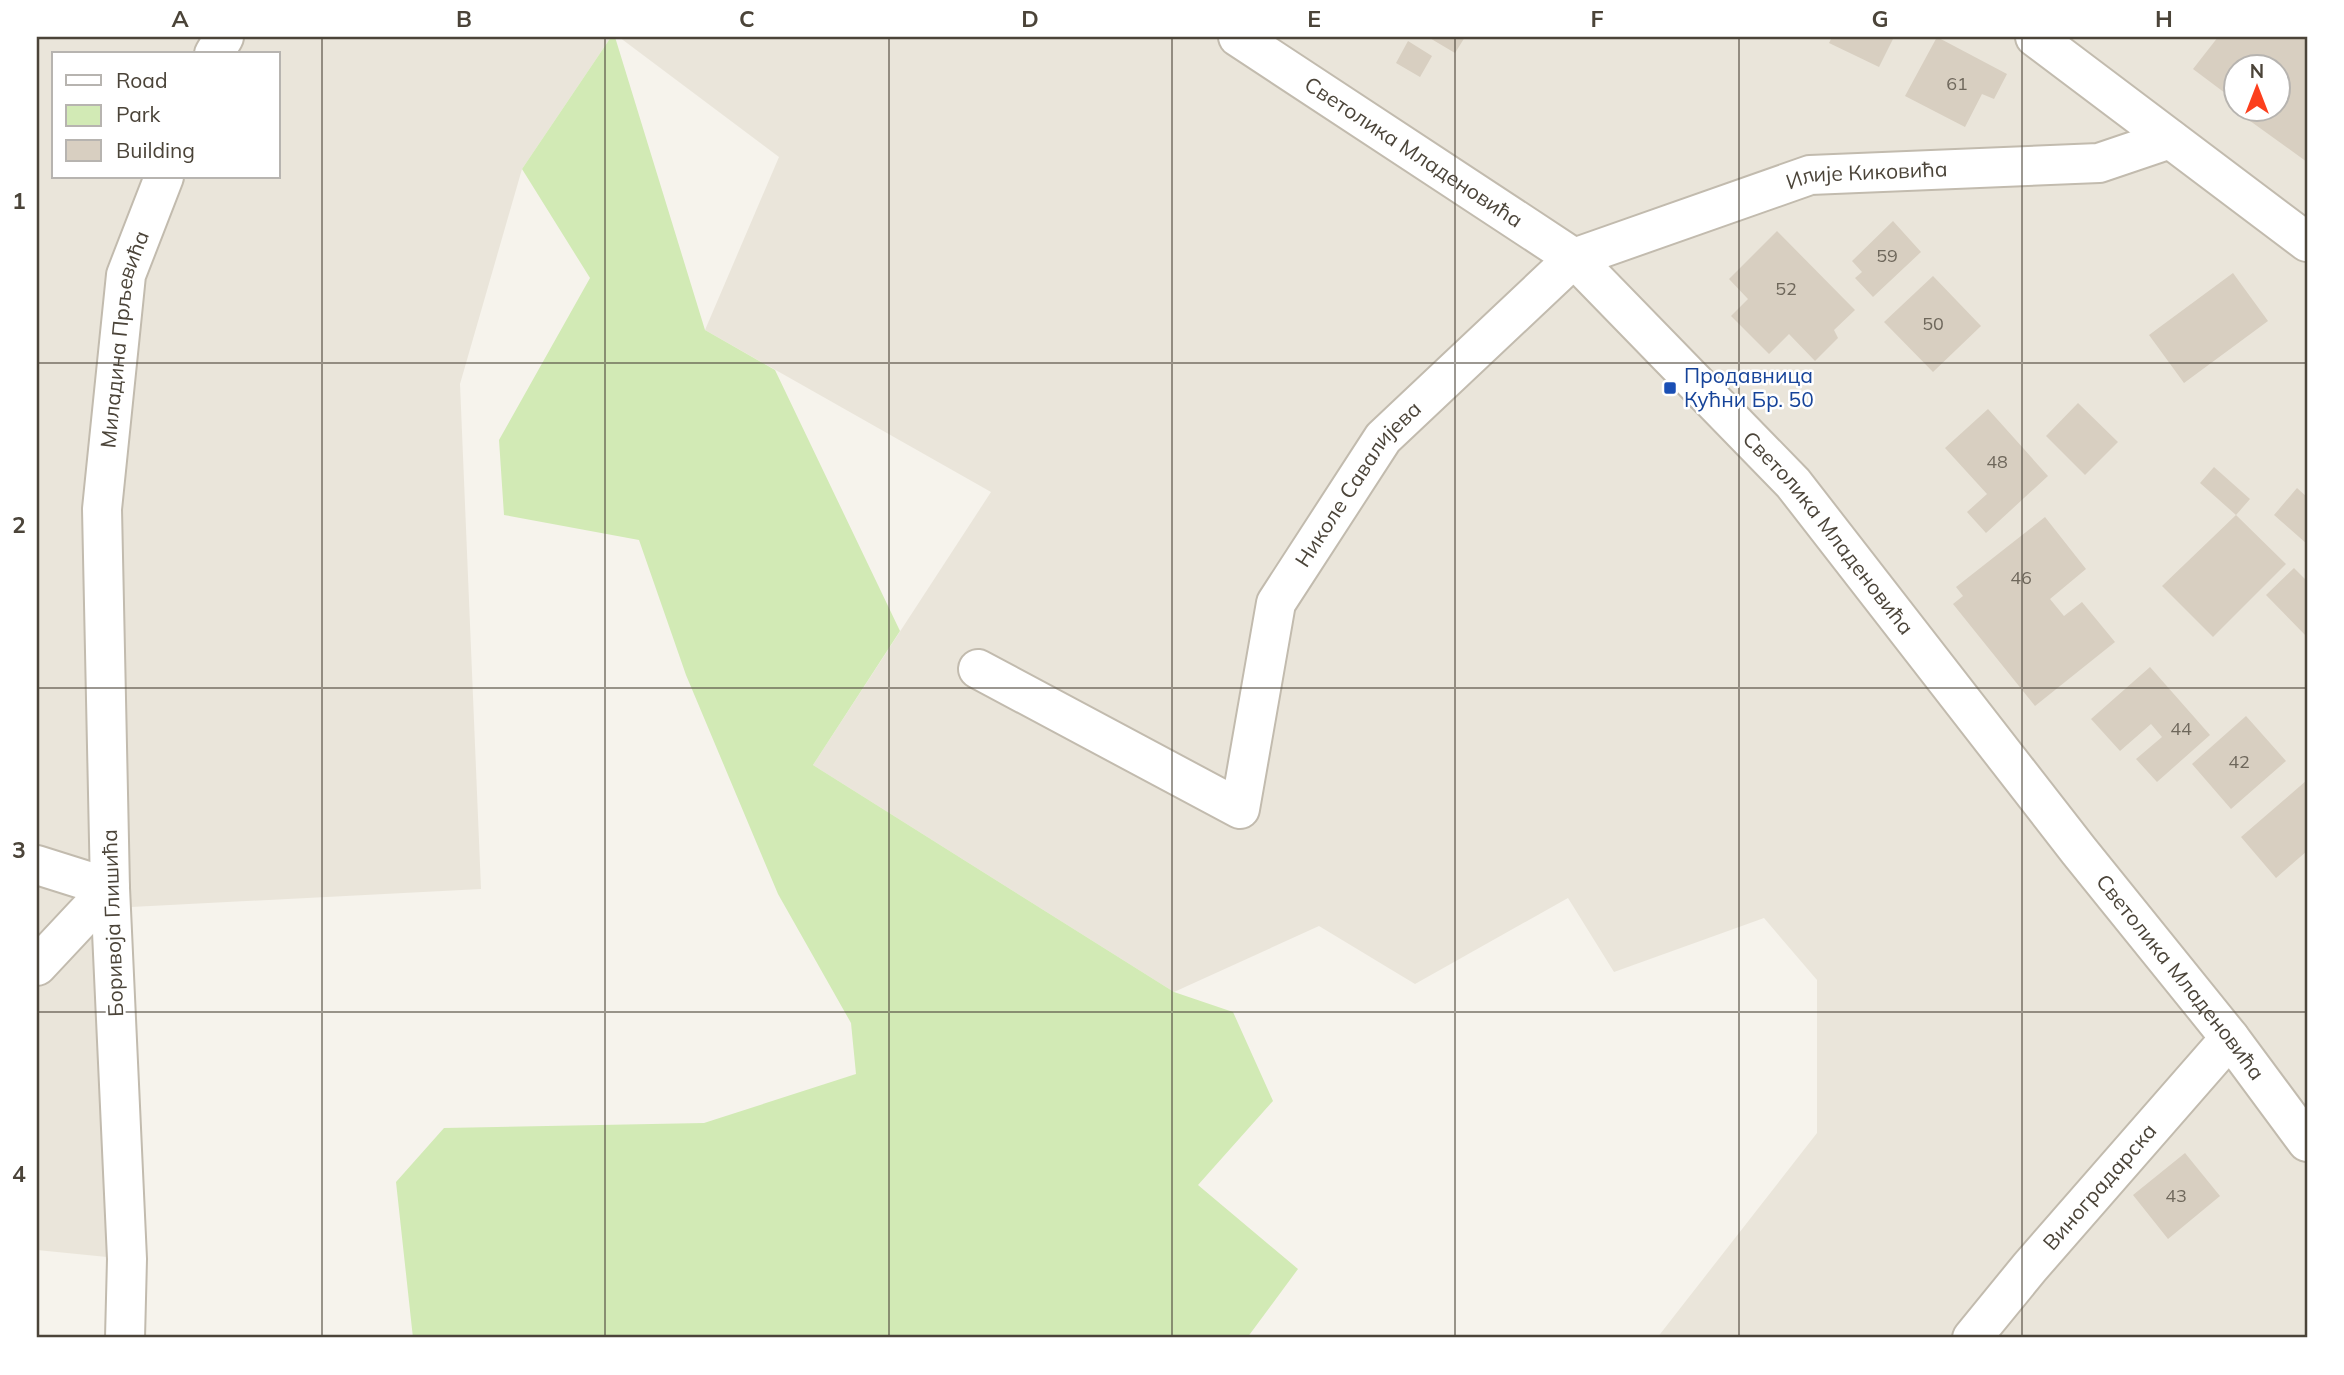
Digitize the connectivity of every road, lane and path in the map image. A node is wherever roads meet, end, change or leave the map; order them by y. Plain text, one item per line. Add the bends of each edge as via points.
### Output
1 (1238, 37) edge
2 (2035, 37) edge
3 (2170, 139) junction
4 (164, 178) edge
5 (2307, 242) edge
6 (1574, 258) junction
7 (102, 509) joint
8 (978, 669) dead end
9 (37, 865) edge
10 (110, 888) junction
11 (37, 966) edge
12 (2230, 1038) junction
13 (2307, 1142) edge
14 (125, 1338) edge
15 (1972, 1338) edge

1 - 6 street, Светолика Младеновића
2 - 3 street
3 - 5 street
3 - 6 street, Илије Киковића via 2099,163 1810,175
4 - 7 street, Миладина Прљевића via 125,275
6 - 8 street, Николе Савалијева via 1383,438 1276,603 1240,809
6 - 12 street, Светолика Младеновића via 1793,483
7 - 10 street, Боривоја Глишића
9 - 10 street
10 - 11 street
10 - 14 street, Боривоја Глишића via 127,1259
12 - 13 street, Светолика Младеновића
12 - 15 street, Виноградарска

